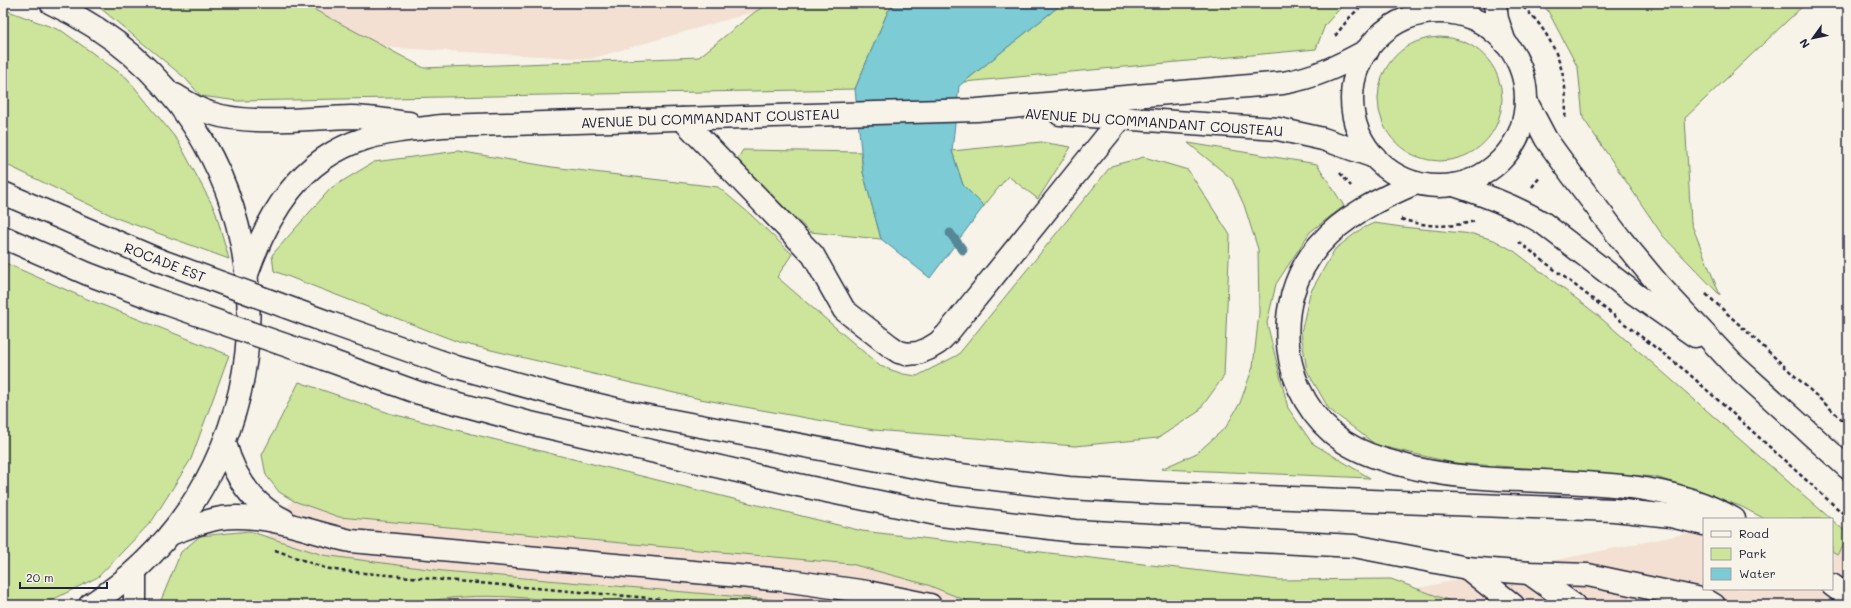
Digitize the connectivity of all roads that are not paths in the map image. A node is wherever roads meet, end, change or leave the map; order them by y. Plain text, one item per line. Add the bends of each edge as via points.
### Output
1 (51, 3) edge
2 (1407, 3) edge
3 (1495, 3) edge
4 (1387, 30) junction
5 (1505, 42) junction
6 (1368, 50) junction
7 (165, 89) junction
8 (1526, 100) junction
9 (977, 110) junction
10 (1122, 117) junction
11 (682, 119) junction
12 (442, 126) junction
13 (1375, 157) junction
14 (1416, 183) junction
15 (1454, 185) junction
16 (3, 193) edge
17 (3, 238) edge
18 (246, 274) junction
19 (1732, 363) junction
20 (225, 443) junction
21 (1848, 468) edge
22 (1732, 518) edge
23 (1703, 524) edge
24 (293, 526) junction
25 (170, 534) junction
26 (1467, 568) junction
27 (135, 571) junction
28 (1529, 573) junction
29 (1833, 586) edge
30 (867, 592) junction
31 (1848, 597) edge
32 (90, 605) edge
33 (135, 605) edge
34 (895, 605) edge
35 (930, 605) edge
36 (1512, 605) edge
37 (1574, 605) edge
38 (1714, 605) edge

1 - 7 main road via 109,37
2 - 4 main road
3 - 5 main road via 1497,19
4 - 5 main road via 1412,17 1448,13 1484,25
4 - 6 main road
5 - 8 main road via 1522,74
6 - 9 main road, AVENUE DU COMMANDANT COUSTEAU via 1331,70 1283,83
6 - 13 main road via 1356,76 1353,105 1360,133
7 - 12 main road, AVENUE DU COMMANDANT COUSTEAU via 196,108 215,115 236,118 257,120 353,117
7 - 18 main road via 193,126 223,182 238,227
8 - 15 main road via 1521,128 1508,152 1495,166 1480,176
8 - 19 main road via 1546,139 1620,238
9 - 10 main road, AVENUE DU COMMANDANT COUSTEAU
9 - 11 main road, AVENUE DU COMMANDANT COUSTEAU
10 - 11 main road via 947,334 938,343 918,353 907,354 890,346 844,310 813,255
10 - 13 main road, AVENUE DU COMMANDANT COUSTEAU via 1278,129 1323,139
11 - 12 main road, AVENUE DU COMMANDANT COUSTEAU
12 - 18 main road, AVENUE DU COMMANDANT COUSTEAU via 364,139 342,148 315,166 297,183 274,212 259,240
13 - 14 main road via 1398,175
14 - 15 main road
14 - 22 main road via 1372,204 1346,220 1327,236 1309,258 1295,287 1290,300 1286,330 1290,365 1303,396 1322,424 1343,442 1368,455 1429,472 1463,477 1629,486 1689,499 1722,511
15 - 19 main road via 1500,200 1543,223 1635,294
16 - 23 main road, ROCADE EST, bridge via 159,260 456,368 646,415 952,474 1069,488 1158,494 1614,510 1671,516
17 - 26 main road, bridge via 164,303 419,393 530,423 798,485 941,515 1076,531 1354,546
18 - 20 main road via 249,331 246,360 238,402
19 - 21 main road
20 - 24 main road via 234,470 245,488 264,508
20 - 25 main road via 201,491
24 - 25 main road via 246,517 221,518
24 - 30 main road via 368,543 782,580
25 - 27 main road
26 - 28 main road
26 - 36 main road
27 - 32 main road
27 - 33 main road
28 - 37 main road
28 - 38 main road via 1588,575 1706,600
29 - 31 main road
30 - 34 main road
30 - 35 main road

